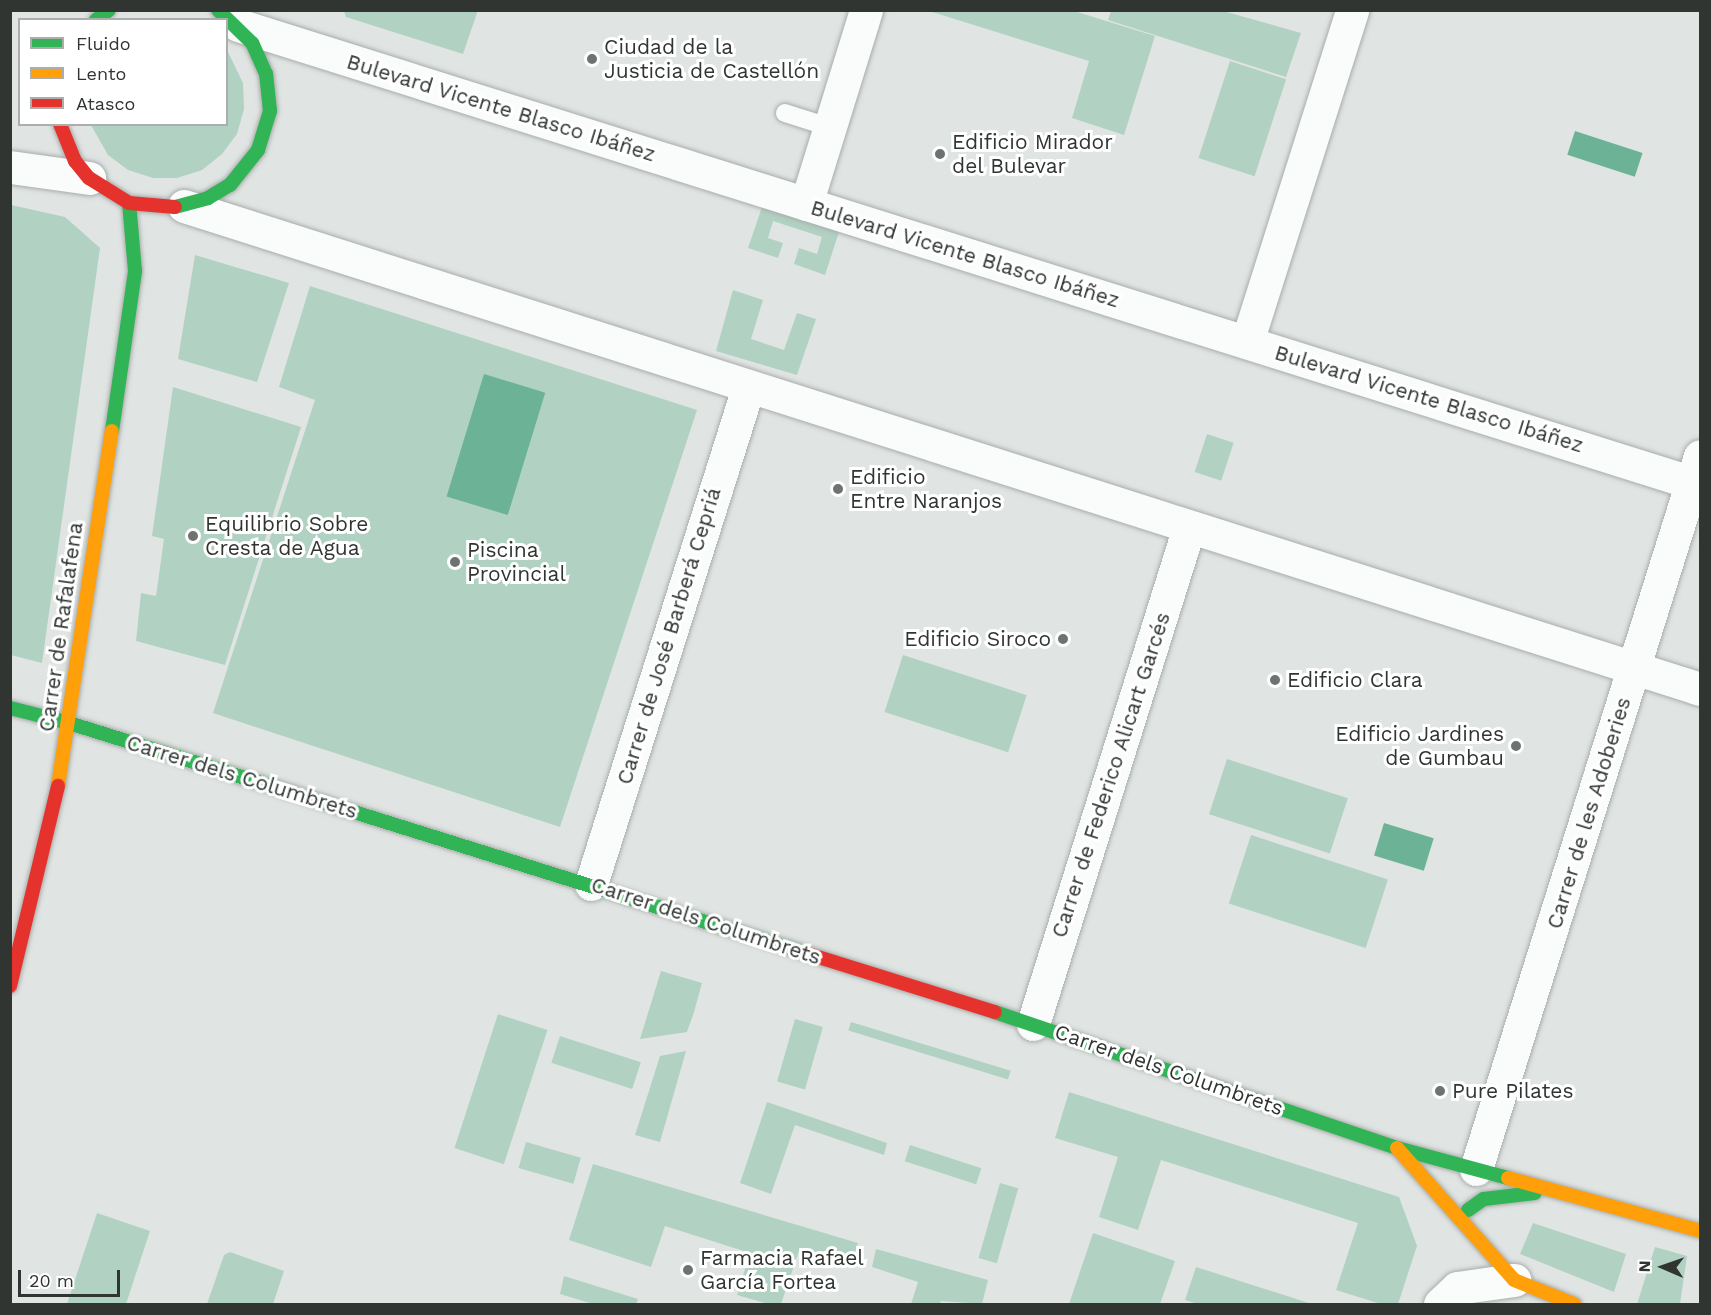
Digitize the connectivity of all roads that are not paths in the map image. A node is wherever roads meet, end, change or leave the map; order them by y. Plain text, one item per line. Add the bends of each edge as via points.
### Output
1 (866, 10) edge
2 (1352, 10) edge
3 (228, 18) edge
4 (785, 113) dead end
5 (61, 126) edge
6 (829, 127) junction
7 (10, 167) edge
8 (89, 178) junction
9 (129, 203) junction
10 (806, 204) junction
11 (166, 211) junction
12 (147, 245) dead end
13 (135, 271) junction
14 (1247, 342) junction
15 (748, 388) junction
16 (1698, 474) edge
17 (1189, 527) junction
18 (1634, 668) junction
19 (1701, 689) edge
20 (10, 708) edge
21 (69, 723) junction
22 (591, 884) junction
23 (10, 986) edge
24 (1033, 1024) junction
25 (1397, 1148) junction
26 (1472, 1179) junction
27 (1567, 1192) junction
28 (1468, 1210) junction
29 (1467, 1227) junction
30 (1701, 1231) edge
31 (1514, 1280) junction
32 (1449, 1296) edge
33 (1574, 1305) edge

1 - 6 street
2 - 14 street
3 - 10 street, Bulevard Vicente Blasco Ibáñez
3 - 11 street via 252,43 266,74 270,111 266,131 245,170 230,185 208,198
4 - 6 lane
5 - 8 street via 75,161
6 - 10 street
7 - 8 street
8 - 9 street
9 - 11 street
9 - 13 street, Carrer de Rafalafena
10 - 14 street, Bulevard Vicente Blasco Ibáñez
11 - 15 street
12 - 13 street, Carrer de Rafalafena
13 - 21 street, Carrer de Rafalafena
14 - 16 street, Bulevard Vicente Blasco Ibáñez
15 - 17 street
15 - 22 street, Carrer de José Barberá Cepriá
16 - 18 street, Carrer de les Adoberies
17 - 18 street
17 - 24 street, Carrer de Federico Alicart Garcés
18 - 19 street
18 - 26 street, Carrer de les Adoberies
20 - 21 street, Carrer dels Columbrets
21 - 22 street, Carrer dels Columbrets
21 - 23 street, Carrer de Rafalafena via 50,831
22 - 24 street, Carrer dels Columbrets
24 - 25 street, Carrer dels Columbrets
25 - 26 street, Carrer dels Columbrets
25 - 29 street, Carrer dels Columbrets
26 - 27 street, Carrer dels Columbrets
26 - 28 street
27 - 28 street, Carrer dels Columbrets via 1504,1194 1484,1199
27 - 30 street, Carrer dels Columbrets
28 - 29 street
29 - 31 street, Carrer dels Columbrets
31 - 32 street, Carrer dels Columbrets
31 - 33 street, Carrer dels Columbrets

